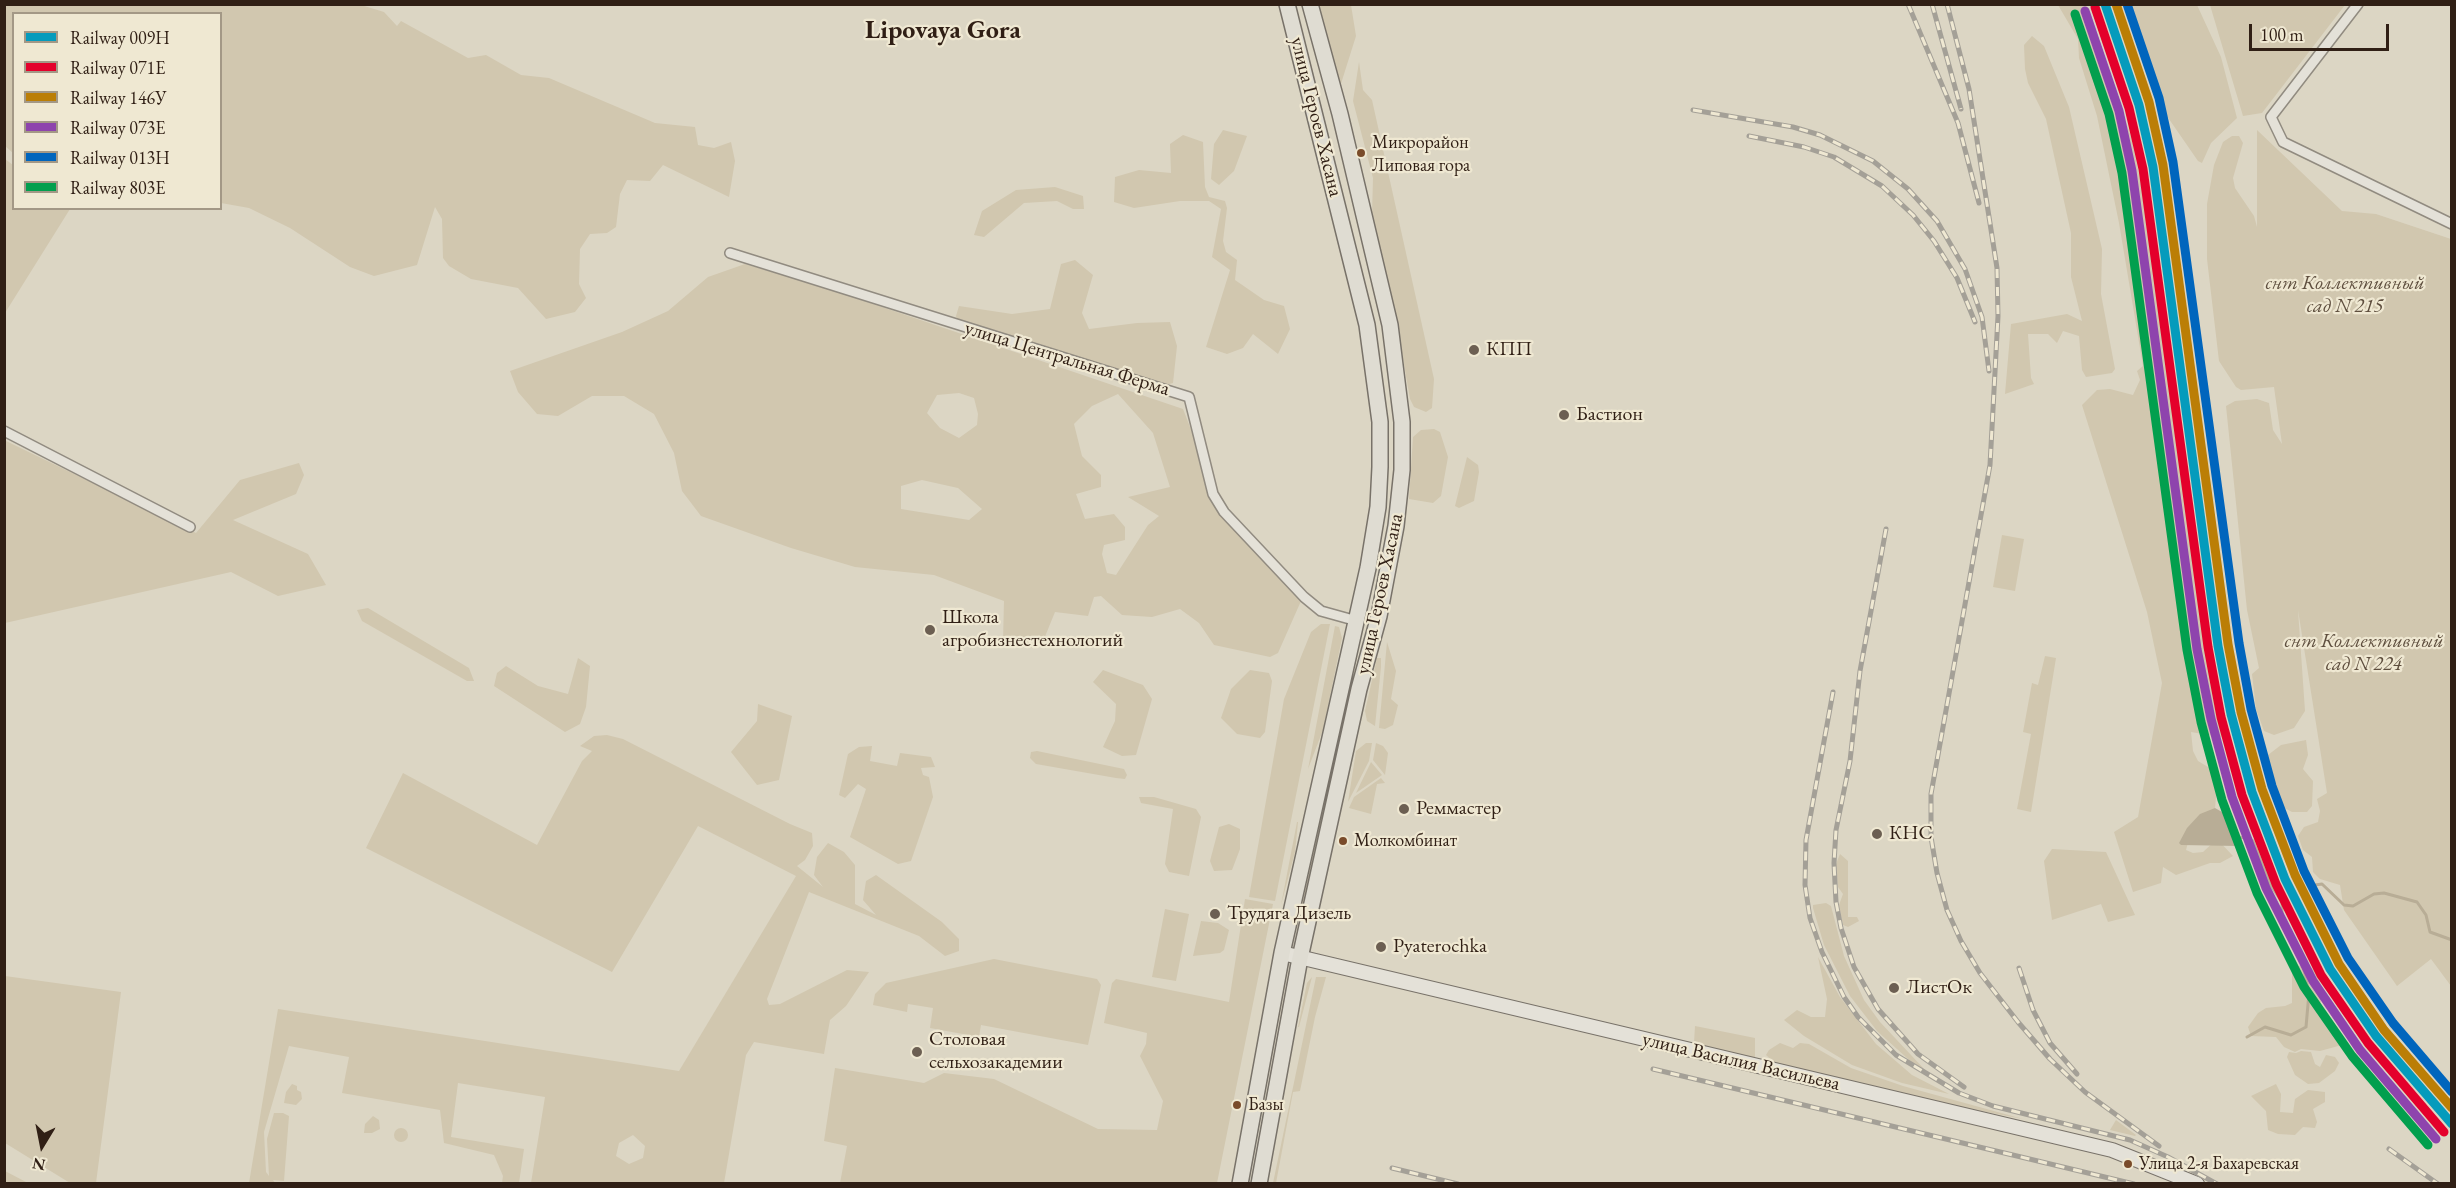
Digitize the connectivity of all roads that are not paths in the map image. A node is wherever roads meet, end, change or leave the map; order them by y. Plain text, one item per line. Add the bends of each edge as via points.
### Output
1 (1287, 4) edge
2 (1310, 4) edge
3 (2358, 4) edge
4 (2451, 224) edge
5 (730, 253) dead end
6 (4, 431) edge
7 (190, 527) dead end
8 (1357, 621) junction
9 (1281, 953) junction
10 (1300, 958) junction
11 (1240, 1184) edge
12 (1259, 1184) edge
13 (2197, 1184) edge

1 - 8 main road, улица Героев Хасана via 1359,287 1374,363 1380,422 1378,507
2 - 10 main road, улица Героев Хасана via 1390,325 1402,422 1402,470 1379,616
3 - 4 street via 2271,117 2283,142
5 - 8 street, улица Центральная Ферма via 1189,397 1213,494 1224,512 1321,611
6 - 7 street
8 - 9 main road, улица Героев Хасана
9 - 10 main road, улица Василия Васильева
9 - 11 main road, улица Героев Хасана
10 - 12 main road, улица Героев Хасана
10 - 13 main road, улица Василия Васильева via 2112,1149

